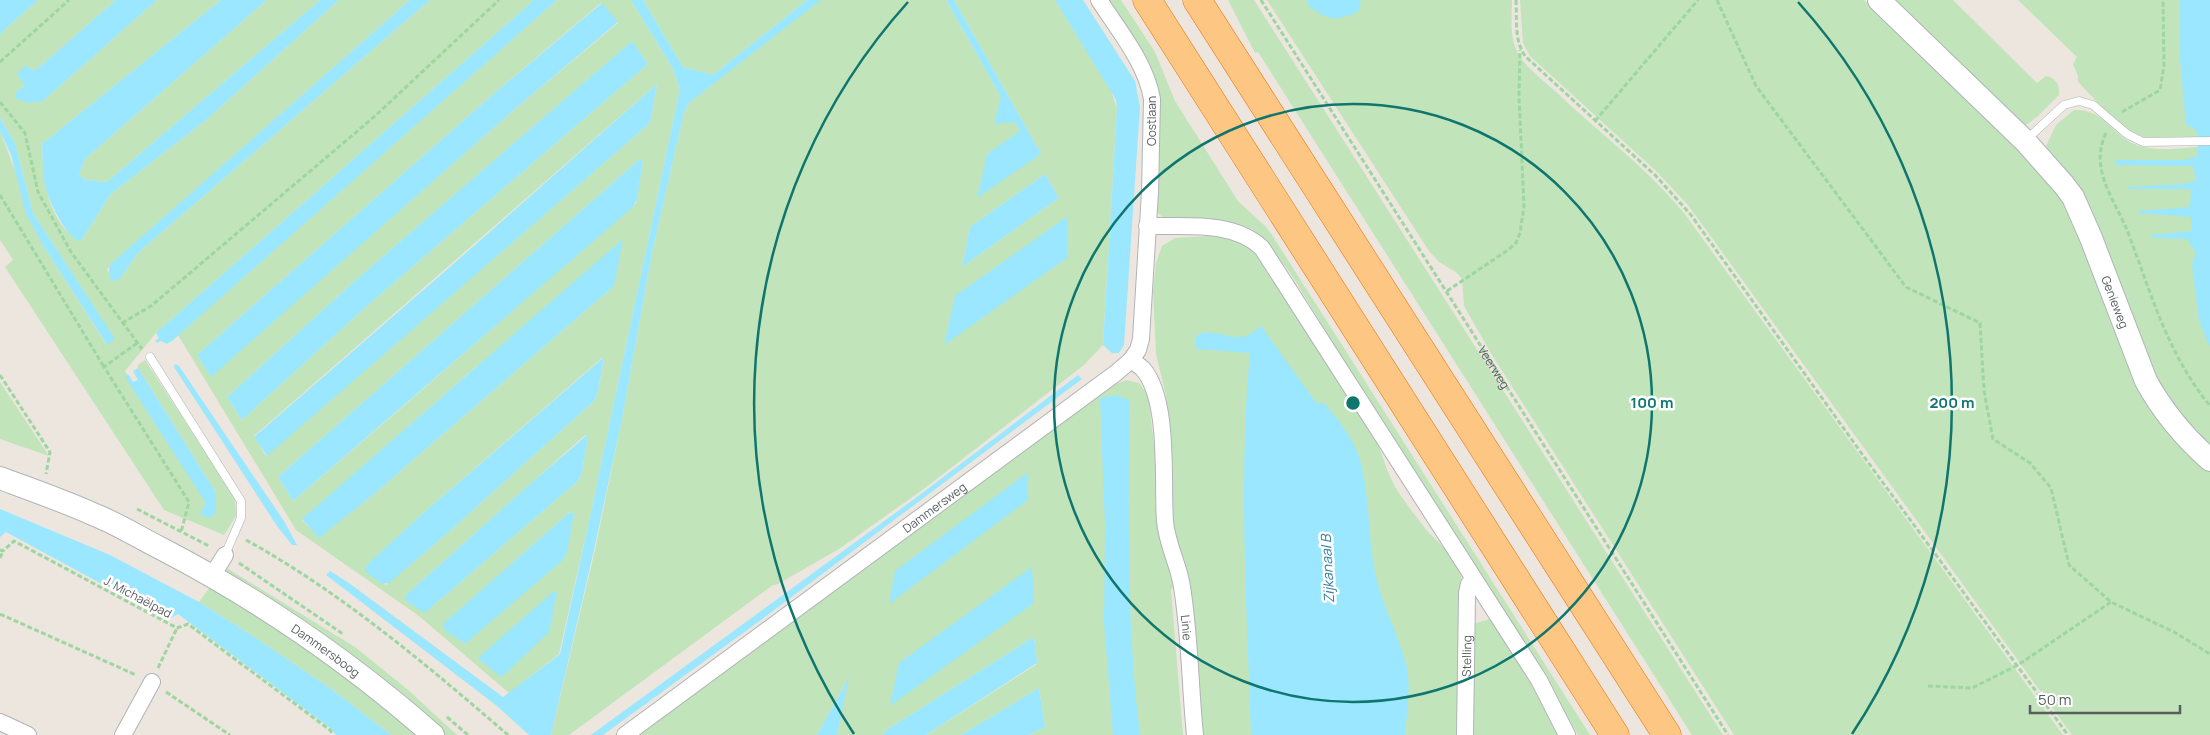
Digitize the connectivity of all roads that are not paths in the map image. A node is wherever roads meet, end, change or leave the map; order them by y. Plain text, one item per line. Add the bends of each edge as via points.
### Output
1 (1099, 0) edge
2 (1147, 0) edge
3 (1197, 0) edge
4 (1879, 0) edge
5 (2025, 141) junction
6 (2210, 141) edge
7 (1147, 226) junction
8 (150, 357) road end
9 (1131, 360) junction
10 (2210, 460) edge
11 (0, 478) edge
12 (225, 554) joint
13 (212, 576) junction
14 (1473, 579) junction
15 (152, 682) road end
16 (0, 722) edge
17 (28, 735) edge
18 (123, 735) edge
19 (432, 735) edge
20 (625, 735) edge
21 (1195, 735) edge
22 (1465, 735) edge
23 (1567, 735) edge
24 (1615, 735) edge
25 (1667, 735) edge

1 - 7 street, Oostlaan via 1139,63 1150,87 1152,116
2 - 24 highway
3 - 25 highway
4 - 5 street, Genieweg
5 - 6 lane via 2064,105 2073,101 2089,103 2127,134 2143,142
5 - 10 street, Genieweg via 2055,172 2077,204 2140,368 2158,403 2180,431
7 - 9 street, Dammersweg via 1141,339
7 - 14 street via 1228,230 1249,238 1262,248
8 - 12 lane via 241,501 241,518
9 - 20 street, Dammersweg
9 - 21 street, Linie via 1143,369 1151,382 1159,409 1165,521 1182,588
11 - 13 street, Dammersboog via 97,515
12 - 13 street
13 - 19 street, Dammersboog via 282,618 333,654
14 - 22 street, Stelling via 1467,593
14 - 23 street via 1539,680
15 - 18 street
16 - 17 street

